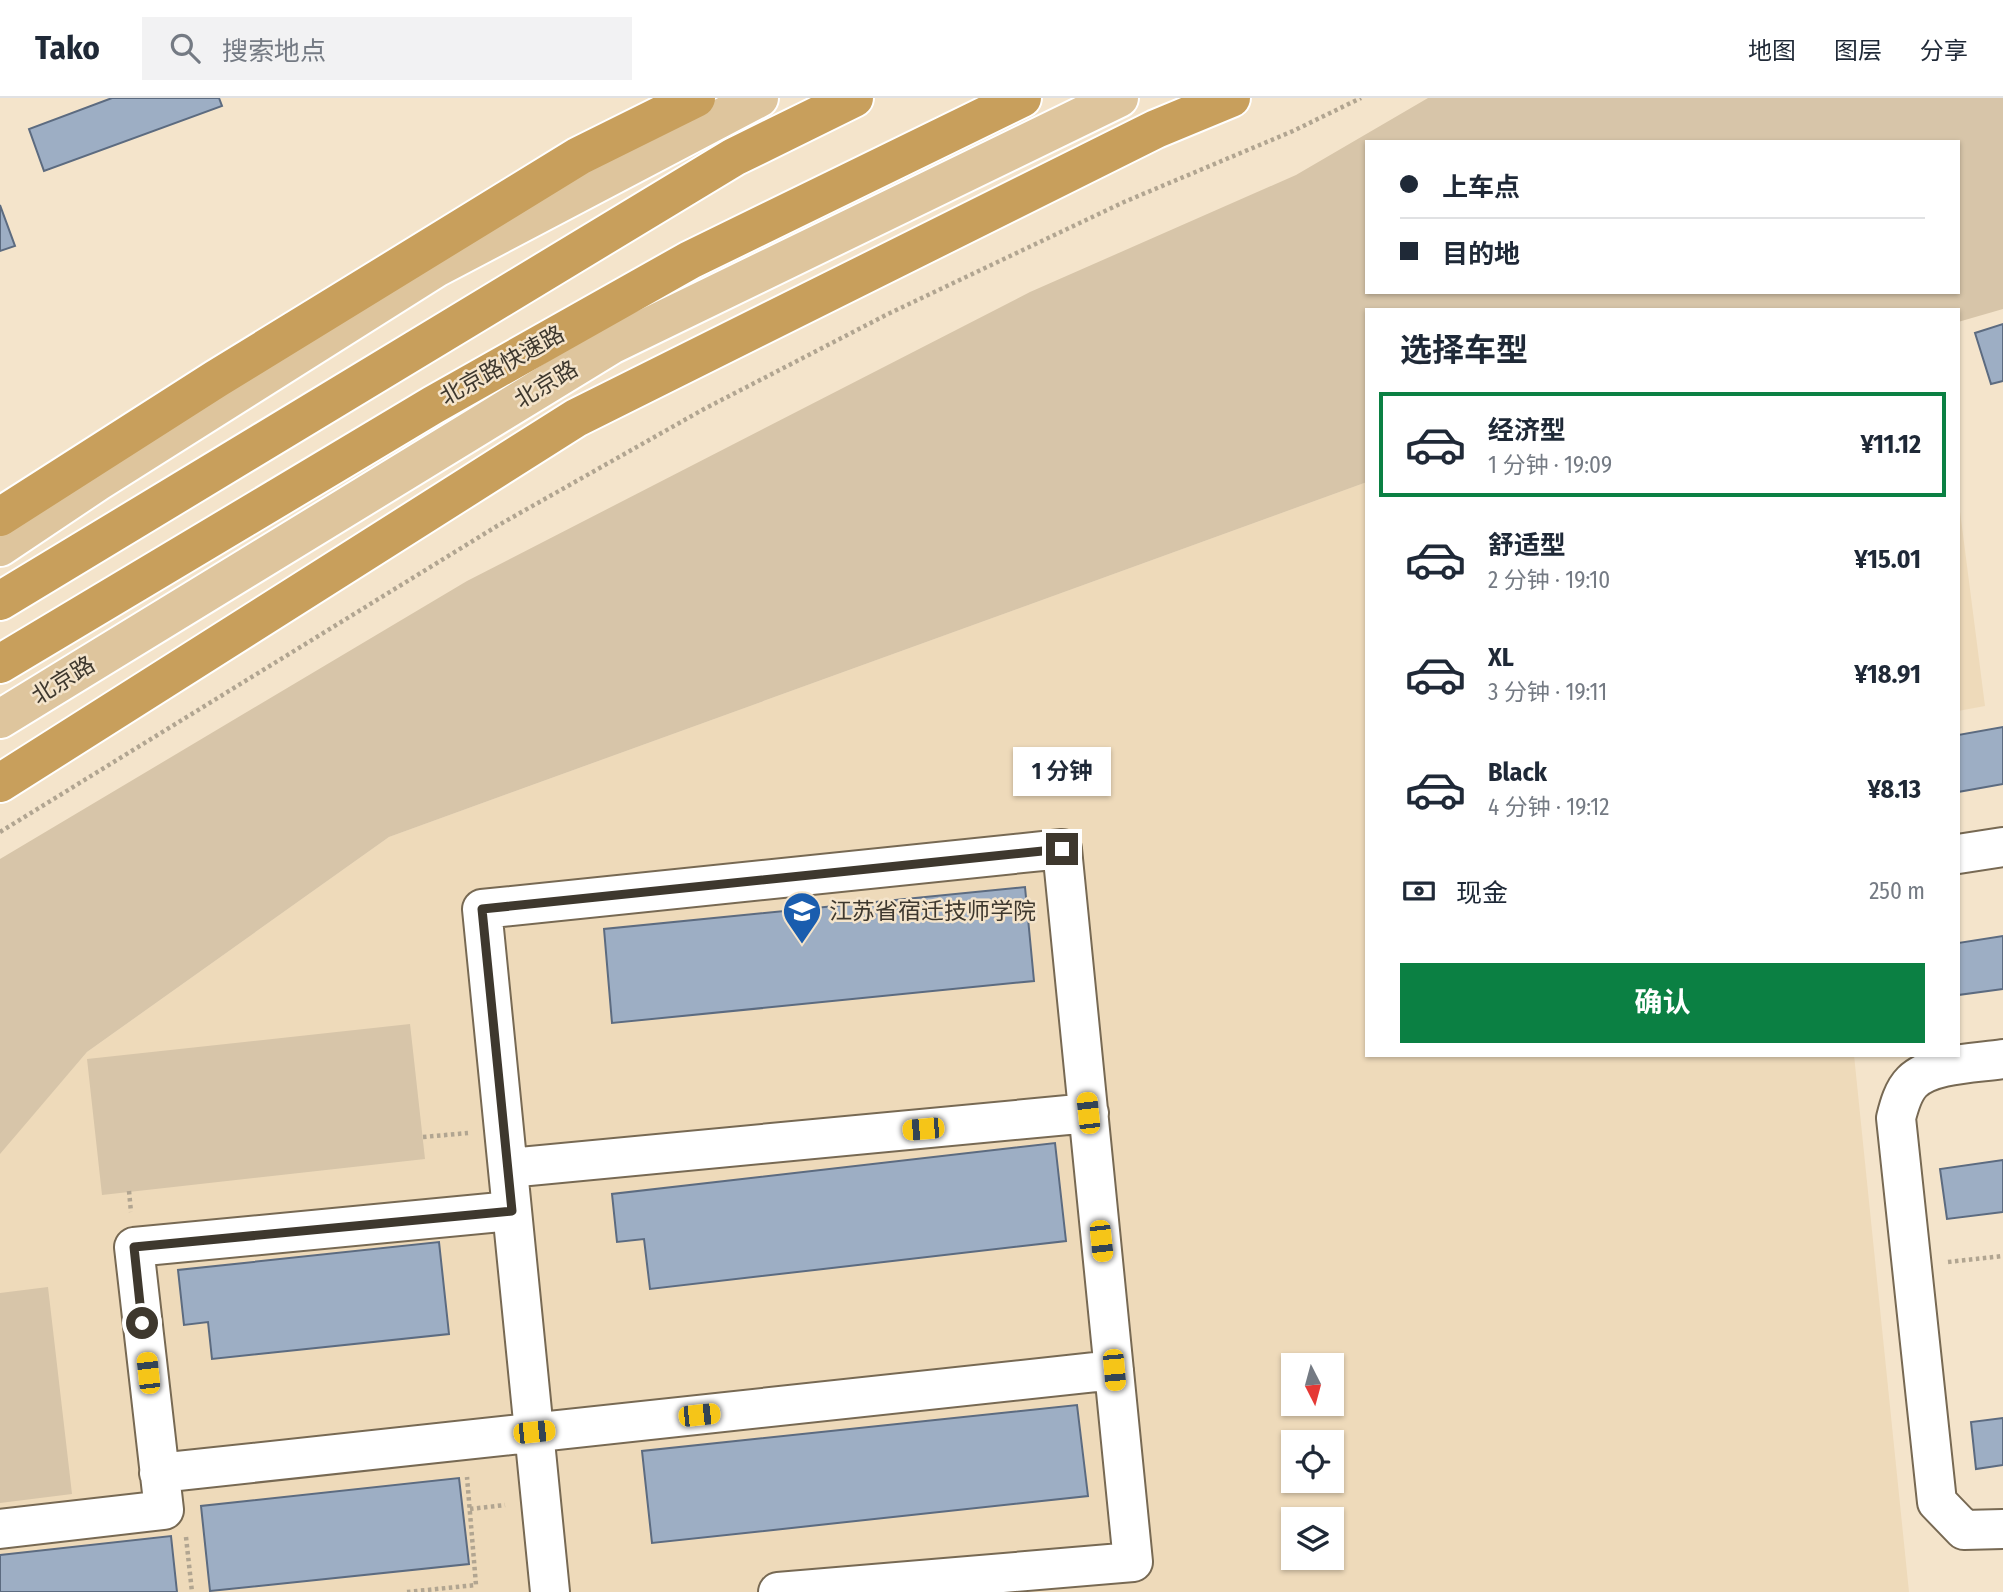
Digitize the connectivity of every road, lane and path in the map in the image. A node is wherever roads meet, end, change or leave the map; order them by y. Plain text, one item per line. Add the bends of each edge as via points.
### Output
1 (696, 98) edge
2 (759, 98) edge
3 (854, 98) edge
4 (1022, 98) edge
5 (1119, 98) edge
6 (1231, 98) edge
7 (1361, 98) edge
8 (0, 517) edge
9 (0, 547) edge
10 (0, 601) edge
11 (0, 664) edge
12 (0, 719) edge
13 (0, 783) edge
14 (0, 832) edge
15 (2003, 847) edge
16 (1960, 854) edge
17 (2003, 1059) edge
18 (1088, 1113) junction
19 (503, 1129) junction
20 (423, 1137) dead end
21 (508, 1168) junction
22 (512, 1211) junction
23 (2003, 1256) edge
24 (1912, 1267) junction
25 (1114, 1370) junction
26 (534, 1432) junction
27 (159, 1473) junction
28 (467, 1475) dead end
29 (0, 1529) edge
30 (2003, 1529) edge
31 (407, 1592) edge
32 (550, 1592) edge
33 (778, 1592) edge

1 - 8 highway via 579,156
2 - 9 main road via 436,268
3 - 10 highway via 734,157
4 - 11 highway, 北京路快速路 via 678,266 433,405
5 - 12 main road, 北京路 via 611,345
6 - 13 highway via 1156,129 576,418
7 - 14 path via 1124,202 886,315 704,409 497,526
15 - 16 lane
17 - 24 lane via 1934,1069 1912,1082 1902,1098 1896,1118
18 - 19 lane via 1062,849 482,909
18 - 21 lane
18 - 25 lane
19 - 20 path
19 - 21 lane
21 - 22 lane
22 - 26 lane
22 - 27 lane via 134,1247
23 - 24 path
24 - 30 lane via 1937,1502 1964,1530
25 - 26 lane
25 - 33 lane via 1133,1562
26 - 27 lane
26 - 32 lane
27 - 29 lane via 164,1510
28 - 31 path via 476,1585

